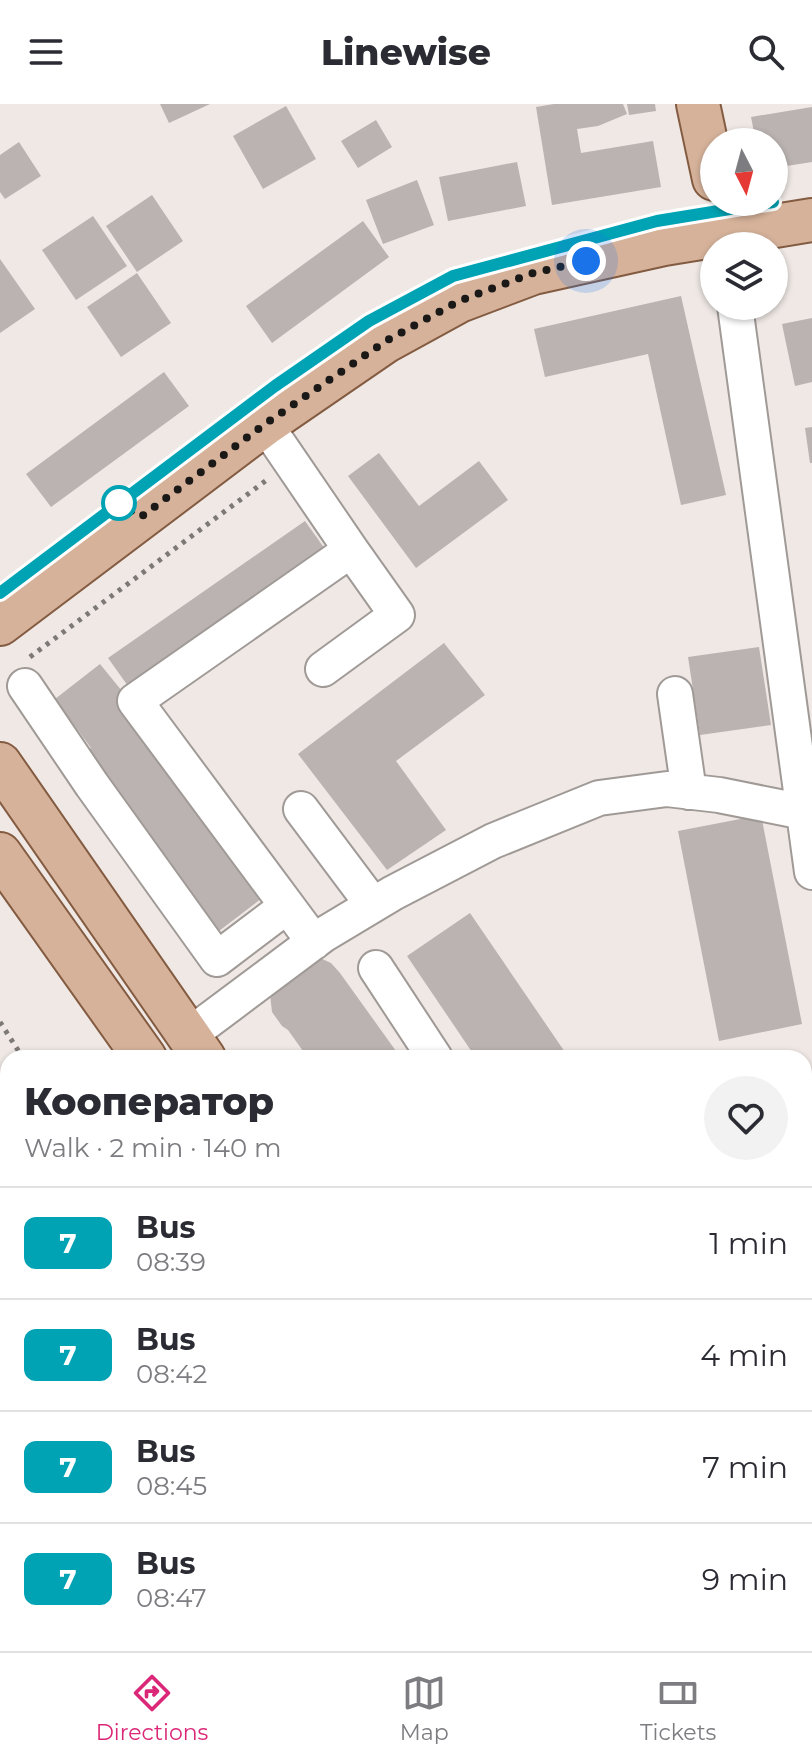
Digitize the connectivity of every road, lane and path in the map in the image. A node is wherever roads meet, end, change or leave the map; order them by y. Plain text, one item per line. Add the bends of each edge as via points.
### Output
1 (698, 104) edge
2 (703, 128) edge
3 (812, 196) edge
4 (788, 200) edge
5 (710, 216) edge
6 (719, 216) edge
7 (739, 216) edge
8 (812, 220) edge
9 (737, 320) edge
10 (265, 424) junction
11 (291, 462) junction
12 (351, 550) junction
13 (0, 593) edge
14 (0, 624) edge
15 (323, 669) dead end
16 (25, 686) joint
17 (675, 694) dead end
18 (0, 764) edge
19 (689, 792) junction
20 (301, 809) dead end
21 (804, 812) junction
22 (0, 854) edge
23 (812, 872) edge
24 (373, 905) junction
25 (287, 906) junction
26 (314, 942) junction
27 (376, 968) dead end
28 (0, 1022) edge
29 (196, 1047) edge
30 (18, 1050) edge
31 (139, 1050) edge
32 (430, 1050) edge

1 - 2 main road
3 - 4 main road
5 - 13 main road via 657,221 453,276 369,321
6 - 10 main road via 664,244 533,273 459,301 386,341
7 - 8 main road
9 - 21 street
10 - 11 street
10 - 14 main road
11 - 12 street
11 - 16 path via 30,657
12 - 15 street via 397,615
12 - 25 street via 135,701
16 - 25 street via 217,959
17 - 19 street
18 - 29 main road
19 - 21 street
19 - 24 street via 667,789 599,798 493,841
20 - 24 street
21 - 23 street
22 - 31 main road
24 - 26 street
25 - 26 street
26 - 29 street
27 - 32 street
28 - 30 path

